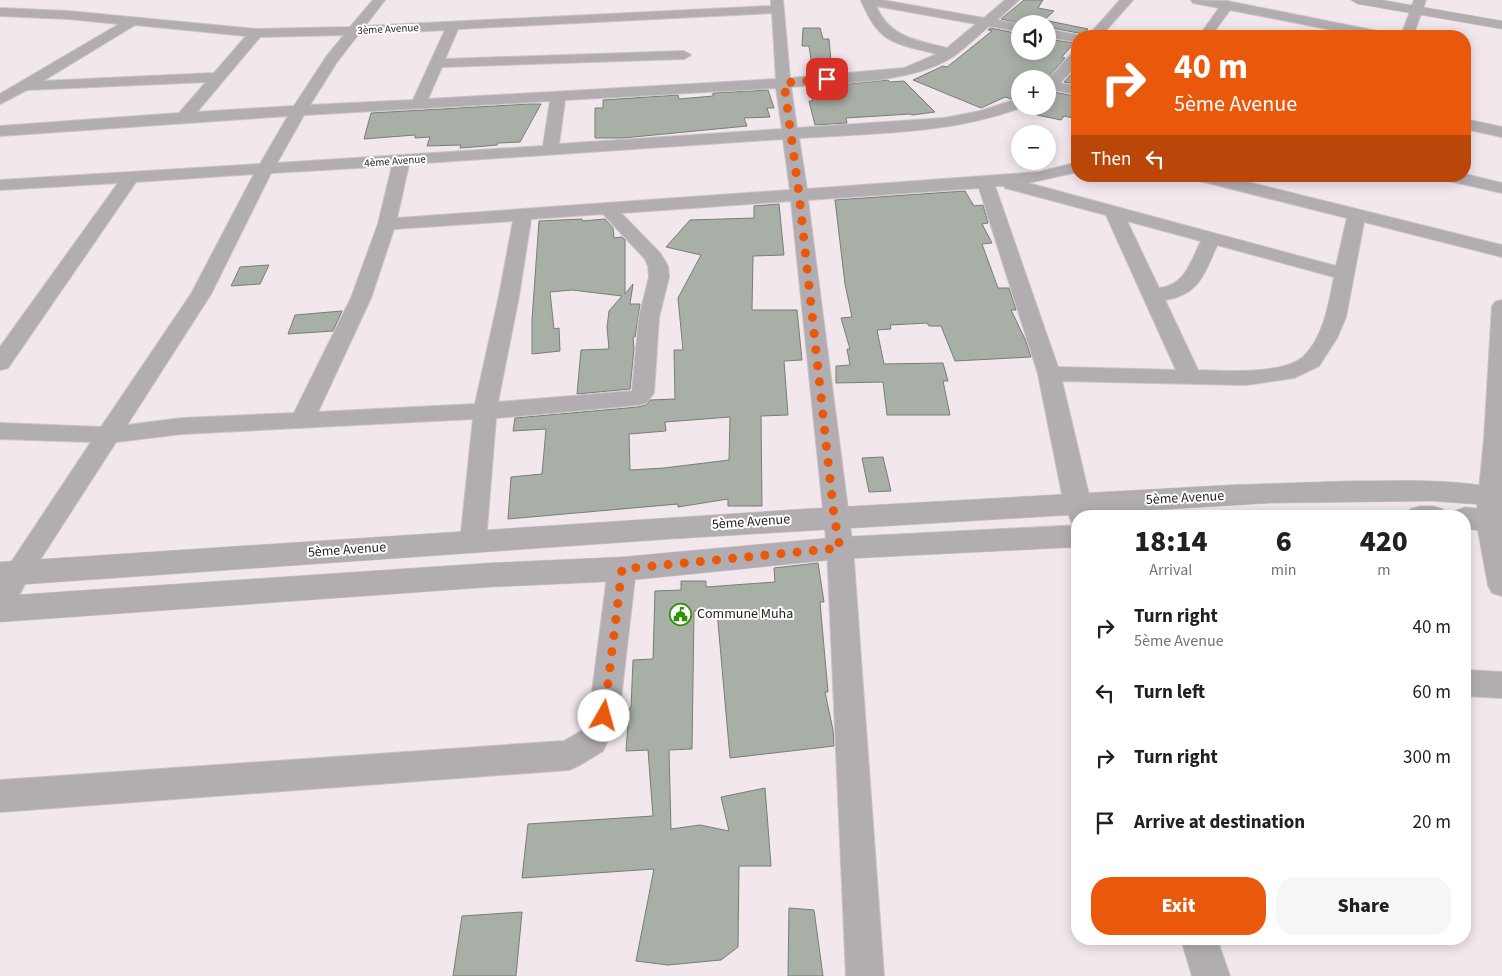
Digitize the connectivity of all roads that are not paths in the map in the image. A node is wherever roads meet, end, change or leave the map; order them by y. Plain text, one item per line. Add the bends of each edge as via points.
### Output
1 (379, 0) edge
2 (690, 0) edge
3 (867, 0) edge
4 (1013, 0) edge
5 (1127, 0) edge
6 (1198, 0) edge
7 (1358, 0) edge
8 (1395, 0) edge
9 (777, 4) edge
10 (1227, 5) junction
11 (1418, 5) edge
12 (0, 12) edge
13 (686, 14) junction
14 (1502, 19) edge
15 (131, 22) junction
16 (984, 22) junction
17 (1502, 24) edge
18 (453, 26) junction
19 (1011, 26) edge
20 (1100, 30) edge
21 (1212, 30) edge
22 (1352, 30) edge
23 (1409, 30) edge
24 (352, 31) junction
25 (256, 33) junction
26 (1056, 34) edge
27 (1071, 37) edge
28 (949, 53) junction
29 (684, 55) junction
30 (437, 63) junction
31 (1071, 63) edge
32 (217, 77) junction
33 (1056, 79) edge
34 (784, 83) junction
35 (22, 86) junction
36 (1056, 87) edge
37 (682, 88) junction
38 (1071, 90) edge
39 (558, 96) junction
40 (0, 100) edge
41 (418, 104) junction
42 (1011, 107) edge
43 (298, 112) junction
44 (184, 117) junction
45 (1471, 125) edge
46 (0, 131) edge
47 (1502, 132) edge
48 (790, 134) junction
49 (550, 150) junction
50 (402, 160) junction
51 (265, 169) junction
52 (1071, 169) edge
53 (131, 177) junction
54 (992, 181) junction
55 (1471, 181) edge
56 (1226, 182) edge
57 (0, 184) edge
58 (1502, 188) edge
59 (799, 194) junction
60 (607, 208) junction
61 (1114, 213) junction
62 (523, 214) junction
63 (1356, 215) junction
64 (387, 224) junction
65 (1211, 239) junction
66 (1502, 251) edge
67 (1345, 274) junction
68 (1152, 295) junction
69 (1502, 306) edge
70 (0, 363) edge
71 (1049, 374) junction
72 (1191, 378) junction
73 (485, 411) junction
74 (302, 421) junction
75 (0, 430) edge
76 (108, 435) junction
77 (1071, 510) edge
78 (1079, 510) edge
79 (1490, 511) edge
80 (834, 516) junction
81 (1071, 536) edge
82 (473, 542) junction
83 (840, 548) junction
84 (622, 569) junction
85 (8, 574) edge
86 (1502, 585) edge
87 (0, 605) edge
88 (0, 609) edge
89 (1471, 683) edge
90 (1502, 685) edge
91 (0, 796) edge
92 (1201, 945) edge
93 (864, 976) edge
94 (1211, 976) edge

1 - 24 street
2 - 13 street
3 - 16 street
3 - 28 street via 882,29 891,35
4 - 16 street
5 - 20 street
6 - 10 street
7 - 11 street
8 - 11 street
9 - 13 street, 3ème Avenue
9 - 34 street
10 - 21 street
10 - 22 street
11 - 14 street
11 - 17 street
11 - 23 street
12 - 15 street, 3ème Avenue
13 - 18 street, 3ème Avenue
13 - 29 street
15 - 25 street, 3ème Avenue
15 - 35 street
16 - 19 street
16 - 28 street
18 - 24 street, 3ème Avenue
18 - 30 street
24 - 25 street, 3ème Avenue
24 - 43 street
25 - 32 street
26 - 27 street
28 - 34 street via 906,72
29 - 30 street
29 - 37 street
30 - 41 street
31 - 33 street
32 - 35 street
32 - 44 street
34 - 37 street
34 - 48 street
35 - 40 street
36 - 38 street
37 - 39 street
39 - 41 street
39 - 49 street
41 - 43 street
42 - 48 street, 4ème Avenue via 964,120
43 - 44 street
43 - 51 street
44 - 46 street
45 - 47 street
48 - 49 street, 4ème Avenue
48 - 59 street
49 - 50 street, 4ème Avenue
50 - 51 street, 4ème Avenue
50 - 64 street
51 - 53 street, 4ème Avenue
51 - 76 street via 201,294
52 - 54 street
53 - 57 street, 4ème Avenue
53 - 70 street
54 - 59 street
54 - 61 street
54 - 71 street
55 - 58 street
56 - 63 street
59 - 60 street
59 - 80 street
60 - 62 street
60 - 73 street via 658,266 659,277 649,317 643,393 630,400
61 - 65 street
61 - 68 street
62 - 64 street
62 - 73 street via 510,296
63 - 66 street
63 - 67 street
64 - 74 street via 361,298
65 - 67 street
65 - 68 street via 1189,283 1171,294
67 - 72 street via 1336,318 1311,360 1286,374
68 - 72 street
69 - 79 street
71 - 72 street
71 - 78 street
73 - 74 street
73 - 82 street
74 - 76 street via 182,426
75 - 76 street
76 - 85 street
77 - 80 street, 5ème Avenue
78 - 79 street, 5ème Avenue via 1349,490 1415,491
79 - 86 street
80 - 82 street, 5ème Avenue
80 - 83 street
81 - 83 street
82 - 85 street, 5ème Avenue
83 - 84 street
83 - 93 street
84 - 88 street
84 - 91 street via 604,716 592,741 569,755
85 - 87 street
89 - 90 street
92 - 94 street

